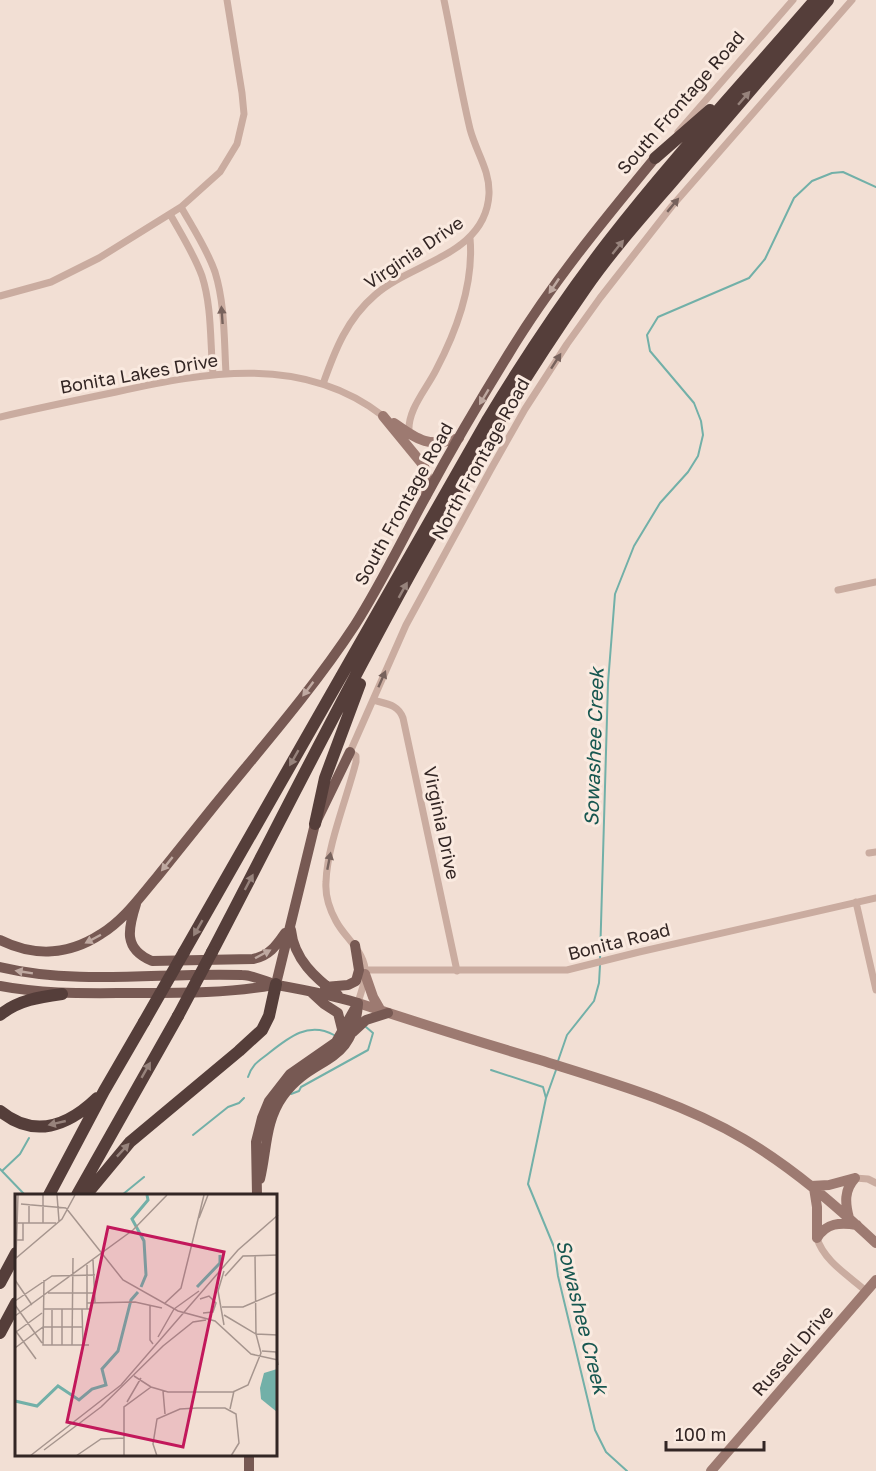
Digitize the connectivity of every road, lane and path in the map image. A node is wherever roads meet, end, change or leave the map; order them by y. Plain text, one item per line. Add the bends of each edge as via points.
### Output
1 (227, 0) edge
2 (444, 0) edge
3 (793, 0) edge
4 (815, 0) edge
5 (828, 0) edge
6 (852, 0) edge
7 (739, 86) junction
8 (656, 158) junction
9 (181, 207) junction
10 (170, 214) junction
11 (470, 238) junction
12 (0, 296) edge
13 (226, 373) junction
14 (213, 374) junction
15 (323, 384) junction
16 (383, 416) junction
17 (0, 417) edge
18 (409, 433) junction
19 (459, 438) junction
20 (426, 496) junction
21 (876, 582) edge
22 (838, 590) dead end
23 (375, 641) junction
24 (373, 700) junction
25 (350, 752) junction
26 (315, 824) junction
27 (876, 898) edge
28 (137, 901) junction
29 (856, 902) junction
30 (290, 923) junction
31 (0, 940) edge
32 (355, 945) junction
33 (0, 967) edge
34 (457, 971) junction
35 (365, 972) junction
36 (875, 977) edge
37 (276, 984) junction
38 (0, 986) edge
39 (327, 987) junction
40 (304, 989) junction
41 (876, 990) edge
42 (62, 994) junction
43 (344, 999) junction
44 (358, 1003) junction
45 (384, 1012) junction
46 (0, 1015) edge
47 (347, 1034) junction
48 (104, 1091) junction
49 (0, 1111) edge
50 (855, 1178) junction
51 (876, 1183) edge
52 (812, 1186) junction
53 (257, 1192) edge
54 (50, 1194) edge
55 (78, 1194) edge
56 (87, 1194) edge
57 (853, 1222) junction
58 (817, 1238) junction
59 (873, 1241) edge
60 (15, 1255) edge
61 (876, 1280) edge
62 (0, 1283) edge
63 (866, 1291) junction
64 (15, 1306) edge
65 (0, 1333) edge
66 (711, 1471) edge

1 - 9 street via 242,93 241,131 220,172
2 - 11 street, Virginia Drive via 471,131 489,182 487,207
3 - 8 street, South Frontage Road
4 - 7 highway
23 -> 5 highway via 496,423 587,285
24 -> 6 street, North Frontage Road via 406,625 490,469 567,344 672,206
7 - 8 highway
7 -> 48 highway, bridge via 609,241 513,378
8 -> 19 main road, South Frontage Road via 559,278
9 - 10 street
13 -> 9 street via 215,273
10 - 12 street via 73,272 38,287
10 - 14 street via 202,279
11 - 15 street, Virginia Drive via 376,294 345,329
11 - 18 street via 472,258 466,293 444,354 409,418
13 - 14 street, Bonita Lakes Drive
13 - 15 street, Bonita Lakes Drive
14 - 17 street, Bonita Lakes Drive
15 - 16 street, Bonita Lakes Drive via 351,394
16 - 18 main road
16 - 20 main road via 424,466
18 - 19 main road via 430,443
19 - 20 main road, South Frontage Road
20 -> 28 main road, South Frontage Road via 335,654
21 - 22 street
23 - 26 highway via 331,760
55 -> 23 highway, bridge via 178,1016
24 - 25 street, North Frontage Road
24 - 34 street, Virginia Drive via 394,706 404,718
25 - 26 main road
32 -> 25 street, North Frontage Road via 335,918 326,882 356,762 356,756
26 - 30 main road
27 - 29 street, Bonita Road
28 -> 30 main road via 130,927 131,943 140,955 159,962 259,958 278,944
28 -> 31 main road, South Frontage Road via 104,933 66,950 36,952
29 - 34 street, Bonita Road via 567,970
29 - 36 street
30 - 37 main road
30 - 39 main road via 296,952
32 - 35 street, North Frontage Road
32 - 39 main road via 359,964 356,981
37 -> 33 main road via 246,975 80,977
34 - 35 street, Bonita Road
35 - 44 street
35 - 45 main road via 373,998
36 - 41 street
37 - 40 main road
37 - 42 main road via 246,990
56 -> 37 highway via 130,1142 258,1034 269,1016
38 - 42 main road
39 - 40 main road
39 - 43 main road
40 - 43 main road
40 - 47 main road via 338,1013
42 - 46 highway via 27,1000
43 - 44 main road
44 - 45 main road
44 - 47 main road via 357,1017
45 - 47 main road
45 - 52 main road via 657,1098 714,1123
47 - 53 main road via 290,1074 269,1101 256,1142
48 -> 49 highway via 81,1113 55,1125 29,1125
48 - 54 highway
50 - 51 street
50 - 52 main road
50 - 57 main road via 847,1190 846,1204
52 - 57 main road
52 - 58 main road via 817,1198
57 - 58 main road via 829,1226
57 - 59 main road
58 - 63 street via 828,1258
60 - 62 highway
61 - 63 main road, Russell Drive
63 - 66 main road, Russell Drive
64 - 65 highway

